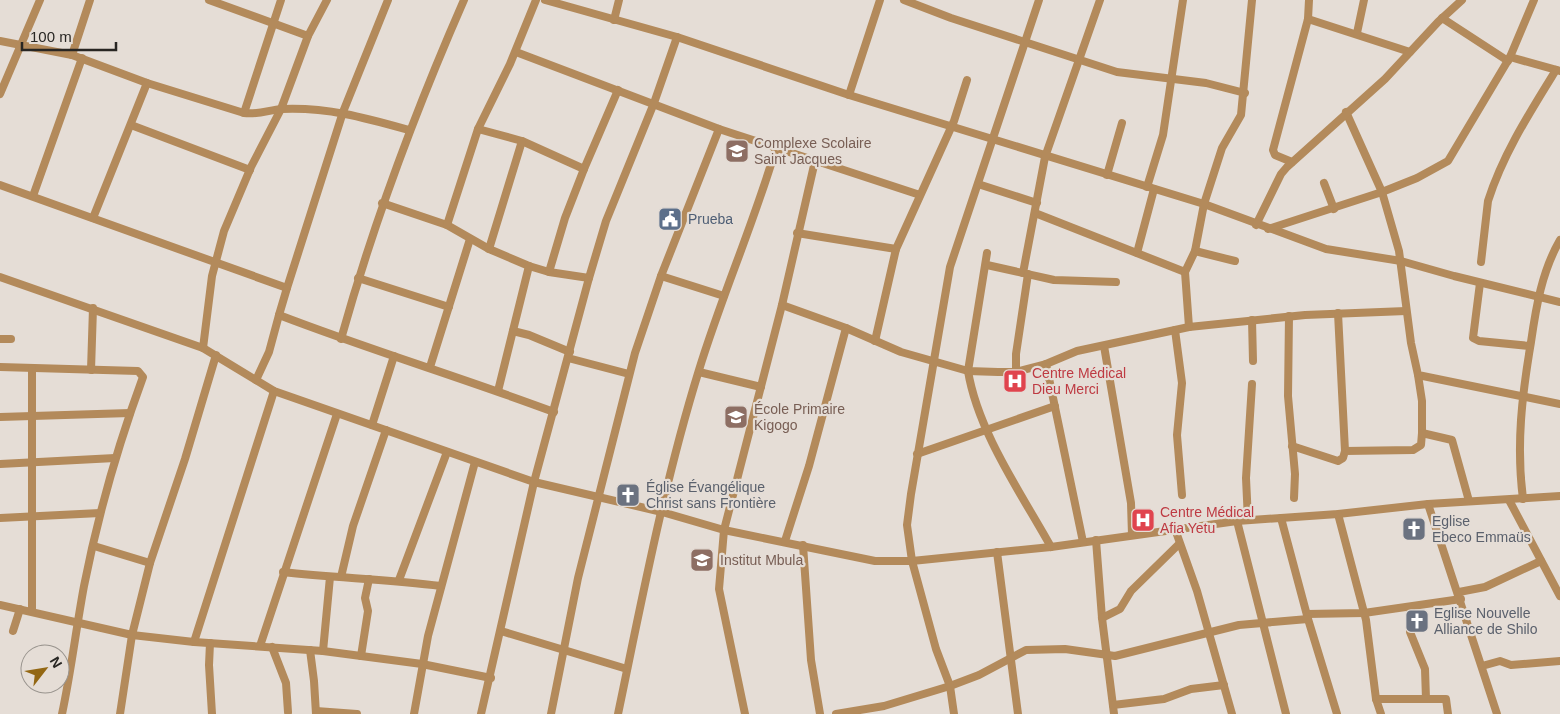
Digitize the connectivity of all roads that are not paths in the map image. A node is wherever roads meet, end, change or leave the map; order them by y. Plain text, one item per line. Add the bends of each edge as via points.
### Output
1 (40, 0) edge
2 (90, 0) edge
3 (209, 0) edge
4 (281, 0) edge
5 (327, 0) edge
6 (388, 0) edge
7 (464, 0) edge
8 (536, 0) edge
9 (549, 0) edge
10 (619, 0) edge
11 (880, 0) edge
12 (904, 0) edge
13 (1040, 0) edge
14 (1100, 0) edge
15 (1183, 0) edge
16 (1252, 0) edge
17 (1309, 0) edge
18 (1364, 0) edge
19 (1462, 0) edge
20 (1534, 0) edge
21 (226, 2) edge
22 (1442, 18) junction
23 (1308, 19) junction
24 (614, 20) junction
25 (272, 22) junction
26 (1357, 33) junction
27 (308, 36) junction
28 (677, 37) junction
29 (0, 41) edge
30 (1025, 42) junction
31 (21, 44) junction
32 (516, 52) junction
33 (1410, 52) junction
34 (72, 55) junction
35 (82, 58) junction
36 (1509, 59) junction
37 (1081, 60) junction
38 (1558, 71) edge
39 (1173, 78) junction
40 (967, 80) dead end
41 (147, 83) junction
42 (618, 90) junction
43 (1245, 93) junction
44 (0, 94) edge
45 (849, 95) junction
46 (654, 103) junction
47 (282, 109) junction
48 (342, 112) junction
49 (1346, 112) junction
50 (244, 113) junction
51 (1122, 123) dead end
52 (131, 125) junction
53 (951, 127) junction
54 (478, 129) junction
55 (719, 129) junction
56 (409, 130) junction
57 (993, 140) junction
58 (522, 141) junction
59 (776, 148) junction
60 (1045, 157) junction
61 (815, 161) junction
62 (1292, 162) junction
63 (584, 169) junction
64 (250, 170) junction
65 (1107, 175) junction
66 (1324, 183) dead end
67 (978, 184) junction
68 (0, 185) edge
69 (1150, 188) junction
70 (1382, 192) junction
71 (920, 195) junction
72 (34, 196) junction
73 (382, 203) junction
74 (1037, 203) junction
75 (1204, 204) junction
76 (1334, 209) junction
77 (1035, 213) junction
78 (93, 218) junction
79 (447, 225) junction
80 (1256, 225) junction
81 (1268, 229) junction
82 (797, 233) junction
83 (470, 239) junction
84 (1560, 240) edge
85 (490, 249) junction
86 (896, 249) junction
87 (1195, 251) junction
88 (987, 253) dead end
89 (1137, 253) junction
90 (1235, 261) dead end
91 (1401, 261) junction
92 (1481, 262) dead end
93 (215, 263) junction
94 (986, 265) junction
95 (529, 266) junction
96 (549, 272) junction
97 (1185, 272) junction
98 (1026, 273) junction
99 (661, 276) junction
100 (0, 277) edge
101 (358, 278) junction
102 (589, 278) junction
103 (1116, 282) dead end
104 (1480, 283) junction
105 (287, 288) junction
106 (724, 296) junction
107 (1538, 296) junction
108 (1560, 302) edge
109 (782, 305) junction
110 (449, 307) junction
111 (93, 308) junction
112 (1406, 311) junction
113 (1338, 313) junction
114 (279, 315) junction
115 (1289, 316) junction
116 (1252, 320) junction
117 (1189, 327) junction
118 (846, 328) junction
119 (1174, 330) junction
120 (514, 331) junction
121 (0, 339) edge
122 (11, 339) dead end
123 (341, 339) junction
124 (876, 341) junction
125 (1104, 346) junction
126 (1530, 346) junction
127 (203, 348) junction
128 (216, 355) junction
129 (569, 355) junction
130 (394, 356) junction
131 (1253, 361) dead end
132 (934, 362) junction
133 (1046, 364) junction
134 (0, 367) edge
135 (430, 367) junction
136 (32, 370) junction
137 (91, 370) junction
138 (968, 371) junction
139 (699, 372) junction
140 (1016, 372) junction
141 (629, 374) junction
142 (1418, 375) junction
143 (256, 380) junction
144 (1252, 384) dead end
145 (761, 387) junction
146 (274, 391) junction
147 (498, 391) junction
148 (1522, 397) junction
149 (1560, 404) edge
150 (1055, 406) junction
151 (554, 412) junction
152 (130, 413) junction
153 (336, 414) junction
154 (31, 416) junction
155 (0, 418) edge
156 (372, 425) junction
157 (386, 430) junction
158 (988, 430) junction
159 (1422, 433) junction
160 (1292, 446) junction
161 (1345, 451) junction
162 (447, 452) junction
163 (917, 454) junction
164 (115, 458) junction
165 (474, 462) junction
166 (32, 463) junction
167 (0, 464) edge
168 (534, 482) junction
169 (1182, 495) dead end
170 (597, 496) junction
171 (1560, 496) edge
172 (1294, 498) dead end
173 (1523, 499) junction
174 (1509, 500) junction
175 (1469, 501) junction
176 (1428, 504) junction
177 (662, 512) junction
178 (100, 513) junction
179 (1338, 514) junction
180 (33, 517) junction
181 (0, 518) edge
182 (1281, 518) junction
183 (1248, 520) junction
184 (1237, 521) junction
185 (1175, 529) junction
186 (724, 530) junction
187 (1132, 535) junction
188 (1096, 540) junction
189 (785, 541) junction
190 (1083, 542) junction
191 (1179, 544) junction
192 (803, 545) junction
193 (94, 546) junction
194 (1050, 547) junction
195 (997, 552) junction
196 (912, 560) junction
197 (1540, 561) junction
198 (150, 562) junction
199 (282, 572) junction
200 (330, 577) junction
201 (341, 577) junction
202 (369, 579) junction
203 (400, 580) junction
204 (1550, 580) junction
205 (1560, 580) edge
206 (441, 586) junction
207 (1460, 595) junction
208 (1560, 596) edge
209 (0, 605) edge
210 (1411, 607) junction
211 (20, 609) junction
212 (32, 611) junction
213 (1364, 612) junction
214 (1307, 617) junction
215 (1102, 618) junction
216 (78, 621) junction
217 (1263, 624) junction
218 (13, 631) dead end
219 (501, 631) junction
220 (1209, 631) junction
221 (132, 635) junction
222 (194, 642) junction
223 (210, 643) junction
224 (260, 646) junction
225 (272, 647) junction
226 (310, 650) junction
227 (562, 650) junction
228 (323, 651) junction
229 (361, 656) junction
230 (1107, 656) junction
231 (1012, 658) junction
232 (1560, 661) edge
233 (422, 664) junction
234 (1482, 666) junction
235 (627, 669) junction
236 (491, 678) junction
237 (1224, 685) junction
238 (950, 686) junction
239 (1426, 698) junction
240 (1376, 699) junction
241 (1113, 705) junction
242 (884, 710) edge
243 (288, 712) dead end
244 (316, 713) edge
245 (62, 714) edge
246 (120, 714) edge
247 (212, 714) edge
248 (357, 714) edge
249 (414, 714) edge
250 (481, 714) edge
251 (551, 714) edge
252 (618, 714) edge
253 (745, 714) edge
254 (820, 714) edge
255 (836, 714) edge
256 (954, 714) edge
257 (1018, 714) edge
258 (1114, 714) edge
259 (1232, 714) edge
260 (1286, 714) edge
261 (1337, 714) edge
262 (1381, 714) edge
263 (1448, 714) edge
264 (1498, 714) edge

1 - 31 street
2 - 34 street
3 - 21 street
4 - 25 street
5 - 27 street
6 - 48 street
7 - 56 street
8 - 32 street
9 - 24 street
10 - 24 street
11 - 45 street
12 - 30 street
13 - 30 street
14 - 37 street
15 - 39 street
16 - 43 street
17 - 23 street
18 - 26 street
19 - 22 street
20 - 36 street
21 - 25 street
22 - 33 street
22 - 36 street
23 - 26 street
23 - 62 street via 1273,150 1275,155
24 - 28 street
25 - 27 street
25 - 50 street
26 - 33 street
27 - 47 street
28 - 45 street
28 - 46 street
29 - 31 street
30 - 37 street
30 - 57 street
31 - 34 street
31 - 44 street
32 - 42 street
32 - 54 street
33 - 49 street via 1385,79
34 - 35 street
35 - 41 street
35 - 72 street
36 - 38 street
36 - 70 street via 1448,162
37 - 39 street via 1129,75
37 - 60 street
38 - 92 street via 1512,143 1491,192
39 - 43 street
39 - 69 street
40 - 53 street
41 - 50 street
41 - 52 street
42 - 46 street
42 - 63 street
43 - 75 street via 1241,115 1222,148
45 - 53 street
46 - 55 street
46 - 102 street via 615,197
47 - 48 street
47 - 50 street
47 - 64 street
48 - 56 street
48 - 105 street
49 - 62 street
49 - 70 street
51 - 65 street
52 - 64 street
52 - 78 street
53 - 57 street
53 - 71 street
54 - 58 street
54 - 79 street
55 - 59 street
55 - 99 street
56 - 73 street
57 - 60 street
57 - 67 street
58 - 63 street
58 - 85 street
59 - 61 street
59 - 106 street via 762,197
60 - 65 street
60 - 74 street
61 - 71 street
61 - 82 street
62 - 80 street via 1281,174
63 - 96 street
64 - 93 street via 224,230
65 - 69 street
66 - 76 street
67 - 74 street
67 - 132 street via 950,267
68 - 72 street
69 - 75 street
69 - 89 street
70 - 76 street
70 - 91 street
71 - 86 street
72 - 78 street
73 - 79 street
73 - 101 street
74 - 77 street
75 - 80 street
75 - 87 street
76 - 81 street
77 - 89 street
77 - 98 street
78 - 93 street
79 - 83 street
80 - 81 street
81 - 91 street via 1326,249
82 - 86 street
82 - 109 street
83 - 85 street
83 - 110 street
84 - 107 street
85 - 95 street
86 - 124 street
87 - 90 street
87 - 97 street
88 - 94 street
89 - 97 street
91 - 104 street
91 - 112 street
93 - 105 street
93 - 127 street
94 - 98 street
94 - 138 street
95 - 96 street
95 - 120 street
96 - 102 street
97 - 117 street
98 - 103 street via 1065,281
98 - 140 street
99 - 106 street
99 - 141 street
100 - 111 street
101 - 110 street
101 - 123 street
102 - 129 street
104 - 107 street
104 - 126 street via 1474,338 1479,342
105 - 114 street
106 - 139 street
107 - 108 street
107 - 126 street
109 - 118 street
109 - 145 street
110 - 135 street
111 - 127 street
111 - 137 street
112 - 113 street
112 - 142 street
113 - 115 street
113 - 161 street
114 - 123 street
114 - 143 street via 269,352
115 - 116 street
115 - 160 street via 1288,396
116 - 117 street
116 - 131 street
117 - 119 street
118 - 124 street
118 - 189 street
119 - 125 street
119 - 169 street via 1182,383 1177,435
120 - 129 street via 529,334
120 - 147 street
121 - 122 street
123 - 130 street
124 - 132 street
125 - 133 street via 1077,351
125 - 187 street via 1131,503
126 - 148 street
127 - 128 street
128 - 143 street
128 - 198 street via 186,459
129 - 141 street
129 - 151 street
130 - 135 street
130 - 156 street
132 - 138 street
132 - 163 street
133 - 140 street
133 - 150 street
134 - 136 street
135 - 147 street
136 - 137 street
136 - 154 street
137 - 152 street via 142,373
138 - 140 street
138 - 158 street
139 - 145 street
139 - 177 street
141 - 170 street
142 - 148 street
142 - 159 street
143 - 146 street
144 - 183 street via 1246,478
145 - 186 street
146 - 153 street
146 - 222 street
147 - 151 street
148 - 149 street
148 - 173 street via 1519,471
150 - 158 street
150 - 190 street
151 - 168 street
152 - 154 street
152 - 164 street
153 - 156 street
153 - 199 street
154 - 155 street
154 - 166 street
156 - 157 street
157 - 162 street
157 - 201 street via 353,526
158 - 163 street
158 - 194 street
159 - 161 street via 1421,445 1413,450
159 - 175 street via 1452,440
160 - 161 street via 1338,461 1344,458
160 - 172 street
162 - 165 street
162 - 203 street
163 - 196 street via 907,525
164 - 166 street
164 - 178 street
165 - 168 street
165 - 206 street
166 - 167 street
166 - 180 street
168 - 170 street
168 - 219 street
170 - 177 street
170 - 227 street
171 - 173 street
173 - 174 street
174 - 175 street
174 - 197 street
175 - 176 street
176 - 179 street
176 - 207 street
177 - 186 street
177 - 235 street
178 - 180 street
178 - 193 street
179 - 182 street
179 - 213 street
180 - 181 street
180 - 212 street
182 - 183 street
182 - 214 street
183 - 184 street
184 - 185 street
184 - 217 street
185 - 187 street
185 - 191 street
186 - 189 street
186 - 253 street via 720,589
187 - 188 street
188 - 190 street
188 - 215 street
189 - 192 street
190 - 194 street
191 - 215 street via 1131,591 1120,609
191 - 220 street
192 - 196 street via 875,561
192 - 254 street via 811,660
193 - 198 street
193 - 216 street
194 - 195 street
195 - 196 street
195 - 231 street
196 - 238 street
197 - 204 street
197 - 207 street
198 - 221 street
199 - 200 street
199 - 224 street
200 - 201 street
200 - 228 street
201 - 202 street
202 - 203 street
202 - 229 street
203 - 206 street
204 - 205 street
204 - 208 street
206 - 233 street
207 - 210 street
207 - 234 street
209 - 211 street
210 - 213 street
210 - 239 street via 1410,632 1425,669
211 - 212 street
211 - 218 street
212 - 216 street
213 - 214 street
213 - 240 street
214 - 217 street
214 - 261 street
215 - 230 street
216 - 221 street
216 - 245 street
217 - 220 street
217 - 260 street
219 - 227 street
219 - 236 street
220 - 230 street
220 - 237 street
221 - 222 street
221 - 246 street
222 - 223 street
223 - 224 street
223 - 247 street
224 - 225 street
225 - 226 street
225 - 243 street via 286,684
226 - 228 street
226 - 244 street
227 - 235 street
227 - 251 street
228 - 229 street
229 - 233 street
230 - 231 street via 1047,648 1026,650
230 - 241 street
231 - 238 street
231 - 257 street
232 - 234 street via 1511,665 1500,661
233 - 236 street
233 - 249 street
234 - 264 street
235 - 252 street
236 - 250 street
237 - 241 street via 1191,689 1164,699
237 - 259 street
238 - 242 street
238 - 256 street
239 - 240 street
239 - 263 street via 1446,699
240 - 262 street
241 - 258 street
242 - 255 street
244 - 248 street

